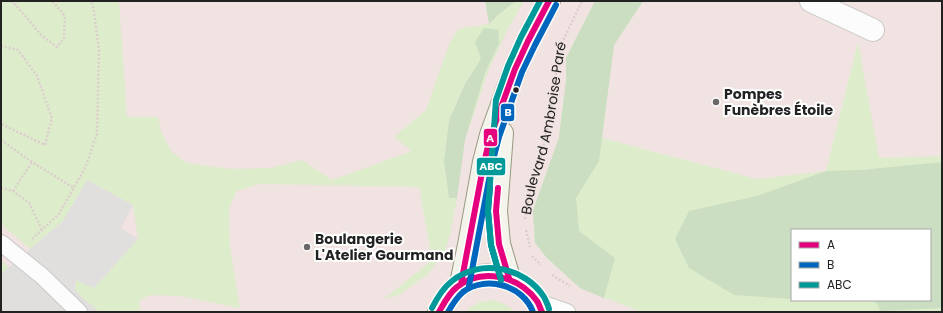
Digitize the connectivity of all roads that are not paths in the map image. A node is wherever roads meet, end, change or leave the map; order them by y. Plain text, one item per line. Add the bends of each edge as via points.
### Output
1 (549, 1) edge
2 (811, 1) edge
3 (874, 30) dead end
4 (504, 102) junction
5 (1, 243) edge
6 (509, 278) junction
7 (461, 284) junction
8 (540, 307) edge
9 (79, 312) edge
10 (439, 312) edge
11 (567, 312) edge

1 - 4 street via 515,70
2 - 3 street
4 - 6 street via 496,211 499,244
4 - 7 street via 484,162
5 - 9 lane via 42,276
6 - 7 street via 493,275 476,277
6 - 8 street via 526,288
7 - 10 street via 447,296
8 - 11 lane

